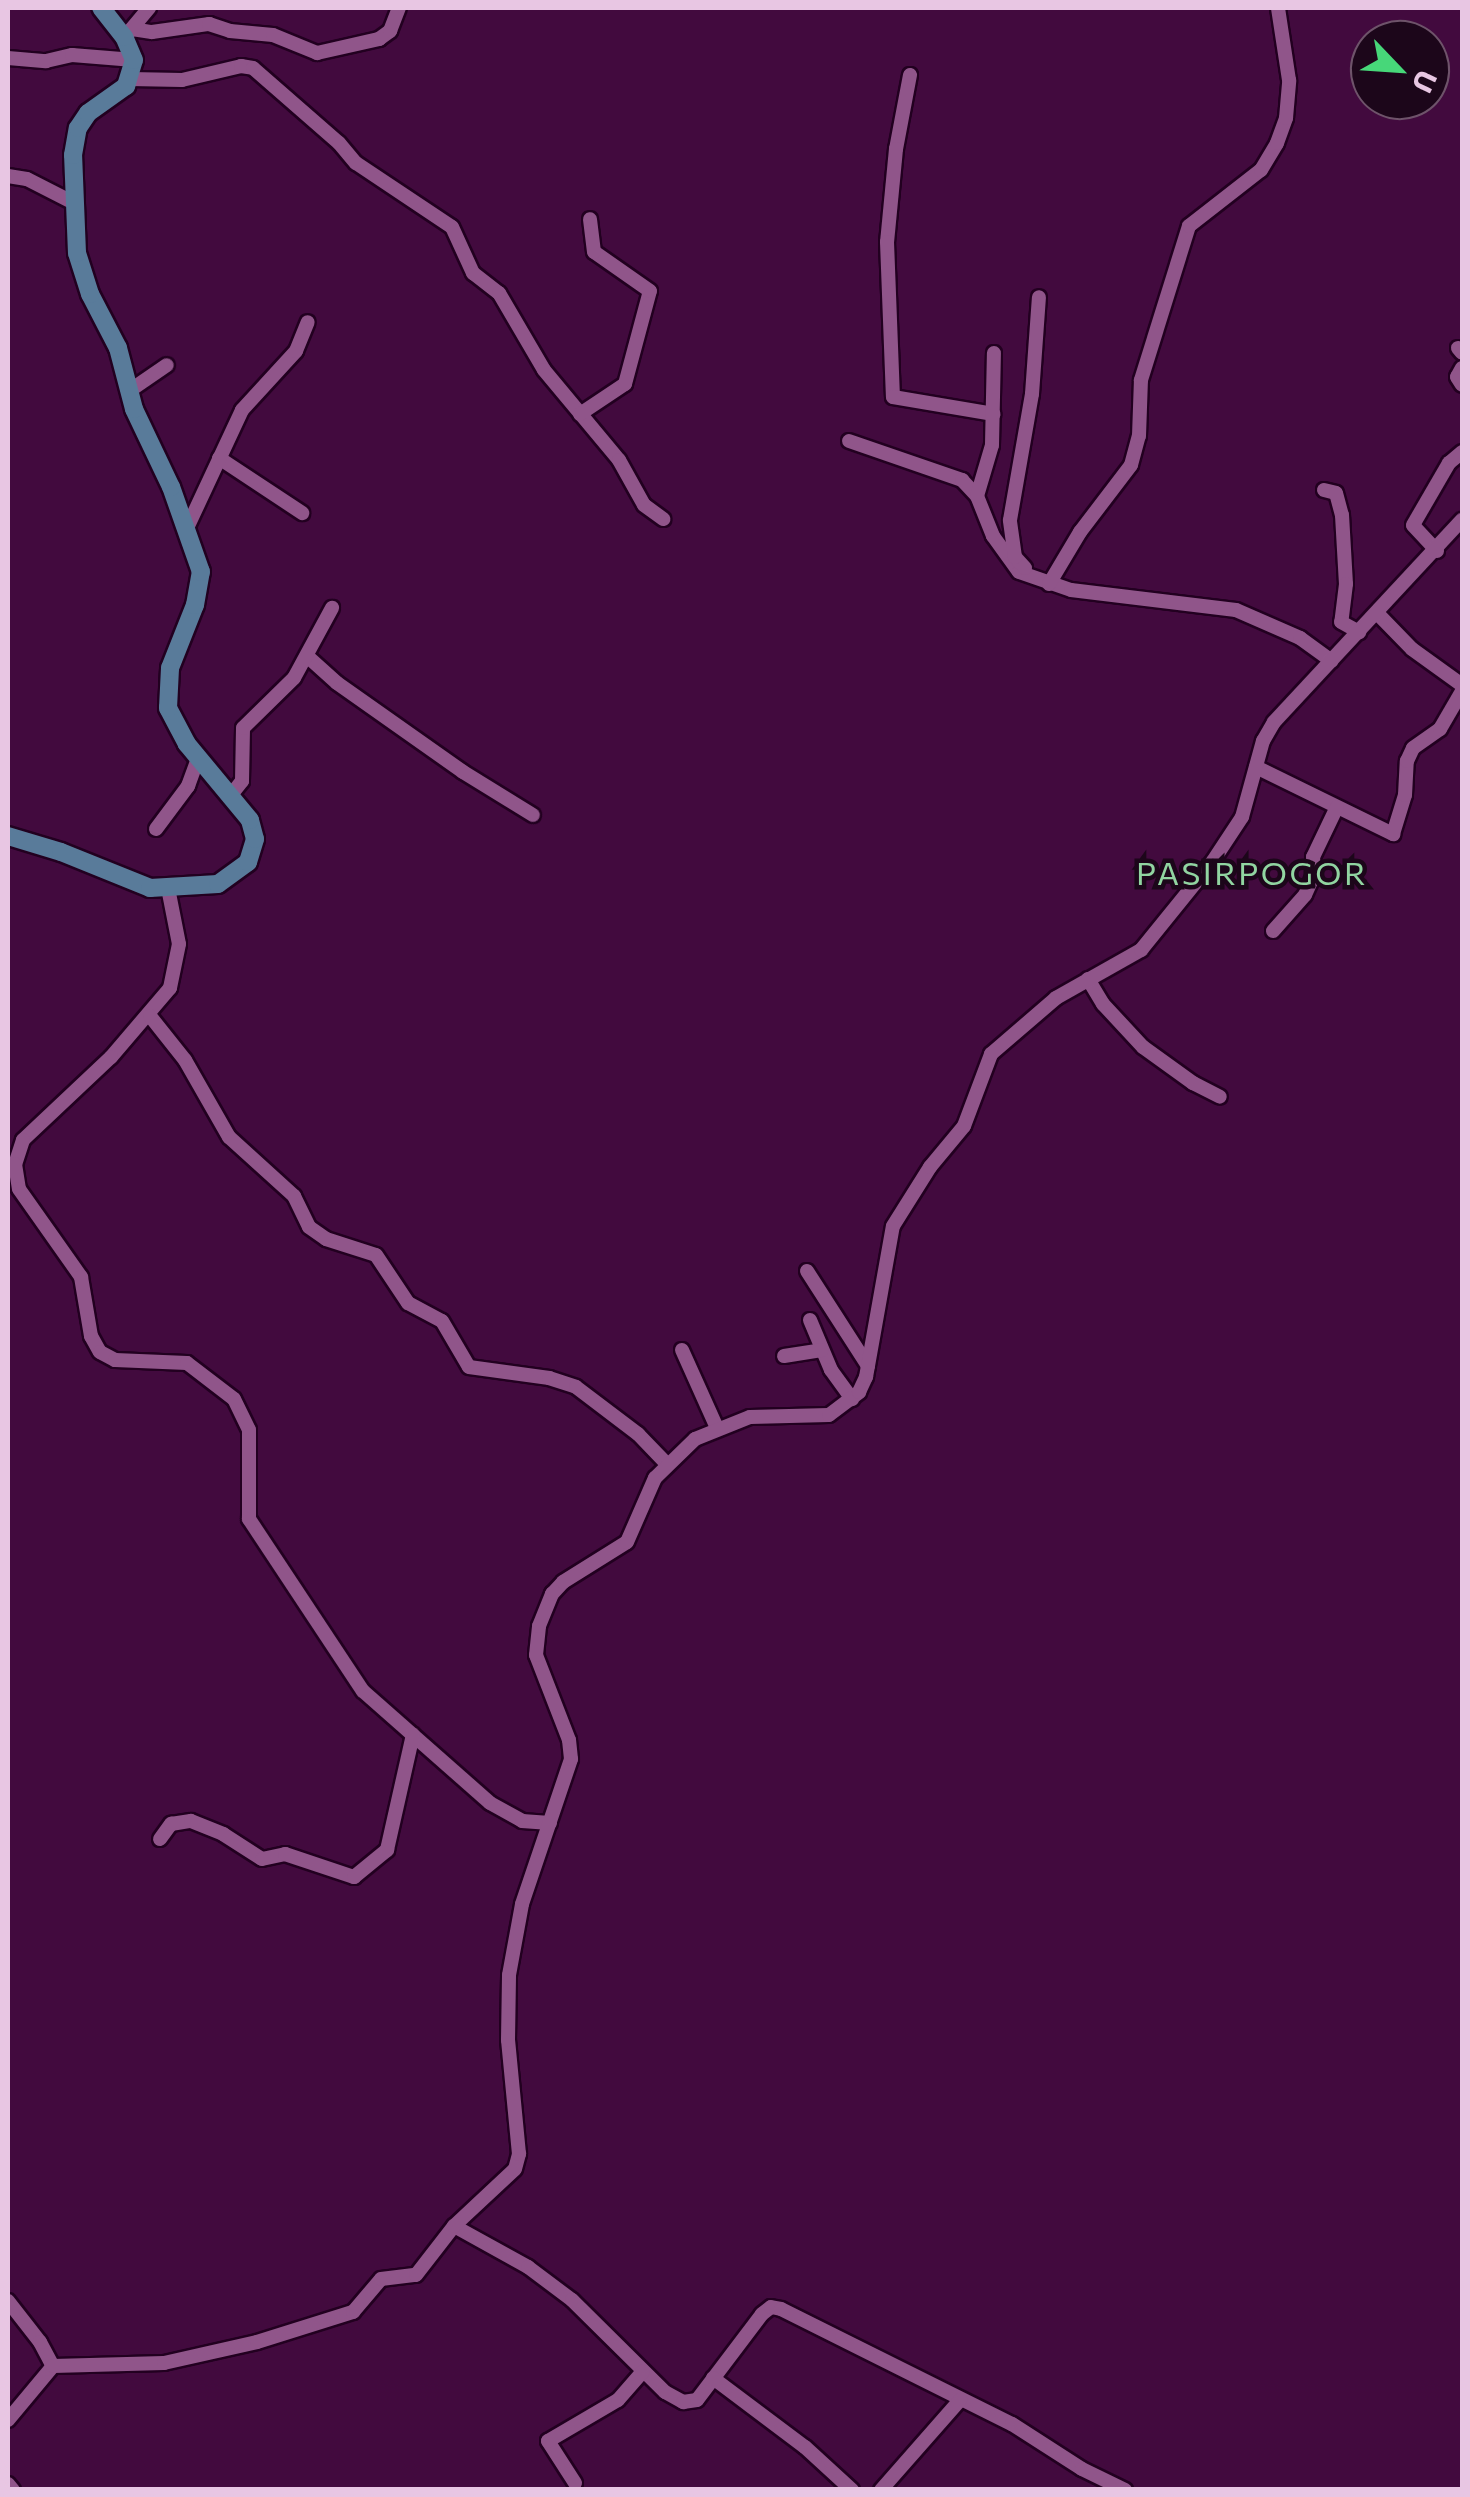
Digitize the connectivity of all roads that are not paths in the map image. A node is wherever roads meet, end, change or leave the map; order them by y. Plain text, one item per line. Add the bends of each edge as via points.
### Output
1 (101, 8) edge
2 (149, 8) edge
3 (399, 8) edge
4 (1278, 8) edge
5 (128, 33) junction
6 (8, 58) edge
7 (132, 69) junction
8 (910, 75) dead end
9 (8, 176) edge
10 (76, 204) junction
11 (590, 219) dead end
12 (1039, 297) dead end
13 (308, 322) dead end
14 (994, 353) dead end
15 (168, 365) dead end
16 (1462, 368) edge
17 (1462, 386) edge
18 (132, 389) junction
19 (580, 414) junction
20 (994, 414) junction
21 (849, 441) dead end
22 (1462, 452) edge
23 (219, 458) junction
24 (1324, 490) dead end
25 (977, 496) junction
26 (302, 513) dead end
27 (663, 519) dead end
28 (1462, 520) edge
29 (187, 528) junction
30 (1437, 552) junction
31 (1042, 582) junction
32 (332, 608) dead end
33 (1377, 613) junction
34 (1359, 632) junction
35 (307, 656) junction
36 (1332, 661) junction
37 (1462, 688) edge
38 (198, 758) junction
39 (1256, 767) junction
40 (231, 795) junction
41 (1337, 808) junction
42 (533, 815) dead end
43 (156, 830) dead end
44 (8, 836) edge
45 (168, 888) junction
46 (1274, 931) dead end
47 (1088, 979) junction
48 (150, 1016) junction
49 (1220, 1097) dead end
50 (807, 1272) dead end
51 (810, 1320) dead end
52 (682, 1350) dead end
53 (822, 1350) junction
54 (784, 1356) dead end
55 (868, 1366) junction
56 (852, 1400) junction
57 (717, 1428) junction
58 (666, 1463) junction
59 (413, 1735) junction
60 (550, 1823) junction
61 (160, 1839) dead end
62 (454, 2226) junction
63 (8, 2301) edge
64 (53, 2366) junction
65 (643, 2370) junction
66 (713, 2378) junction
67 (960, 2400) junction
68 (8, 2420) edge
69 (574, 2483) dead end
70 (852, 2490) edge
71 (881, 2490) edge
72 (1125, 2490) edge

1 - 5 main road
2 - 5 street
3 - 5 street via 379,40 316,53 273,35 208,24
4 - 31 street via 1288,80 1286,118 1276,143 1262,170 1190,226 1140,380 1131,465
5 - 7 main road
6 - 7 street via 72,55
7 - 10 main road via 78,128
7 - 19 street via 182,80 241,66 260,72 356,163 452,228 473,274 499,293 544,370
8 - 20 street via 886,242 893,397
9 - 10 street
10 - 18 main road via 81,270
11 - 19 street via 594,252 650,291 625,384
12 - 31 street via 1032,394 1010,520 1015,558
13 - 23 street via 296,351 242,410
14 - 20 street
15 - 18 street
16 - 17 street
18 - 29 main road via 134,409
19 - 27 street via 619,460 644,506
20 - 25 street via 989,469
21 - 25 street via 962,480
22 - 30 street via 1413,525
23 - 26 street
23 - 29 street
24 - 34 street via 1336,494 1342,515 1342,622
25 - 31 street via 1008,560
28 - 30 street
29 - 38 main road via 200,582 170,668 168,708
30 - 33 street
31 - 36 street via 1136,601 1236,610 1300,638
32 - 35 street
33 - 34 street
33 - 37 street
34 - 36 street
35 - 40 street via 243,728 242,780
35 - 42 street via 463,772
36 - 39 street via 1274,722
37 - 41 street via 1440,729 1413,748 1393,834
38 - 40 main road
38 - 43 street via 188,786
39 - 41 street
39 - 47 street via 1242,817 1174,913 1132,958
40 - 45 main road via 254,829 248,862 218,884
41 - 46 street via 1313,857 1305,895
44 - 45 main road via 134,885
45 - 48 street via 179,944 170,988
47 - 49 street via 1143,1048
47 - 55 street via 1006,1036 991,1054 964,1126 896,1218
48 - 58 street via 229,1137 294,1196 310,1227 376,1255 408,1303 442,1321 469,1368 576,1387
48 - 59 street via 23,1140 15,1164 19,1189 81,1277 100,1352 115,1360 188,1362 234,1399 249,1430 254,1528 364,1691
50 - 55 street
51 - 53 street
52 - 57 street
53 - 54 street
53 - 56 street
55 - 56 street
56 - 57 street via 821,1416 754,1416
57 - 58 street
58 - 60 street via 627,1542 563,1582 541,1617 539,1667 570,1748
59 - 60 street via 503,1812
59 - 61 street via 387,1850 354,1877 285,1854 262,1859 191,1820 171,1824
60 - 62 street via 516,1923 509,1975 518,2162
62 - 64 street via 416,2275 381,2279 352,2312 180,2360
62 - 65 street via 572,2300
63 - 64 street
64 - 68 street
65 - 66 street via 666,2392 690,2402
65 - 69 street via 618,2400 548,2441
66 - 67 street via 771,2307
66 - 70 street
67 - 71 street
67 - 72 street

